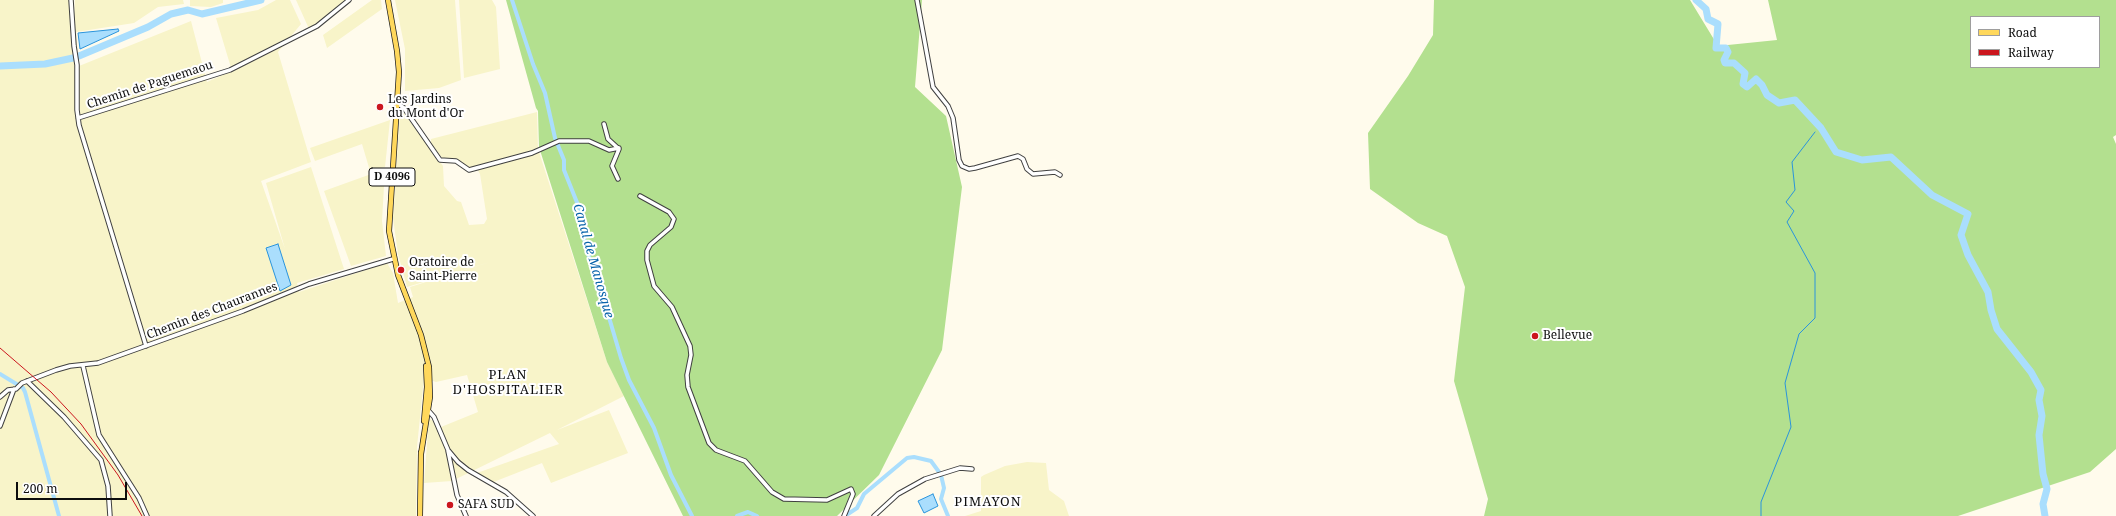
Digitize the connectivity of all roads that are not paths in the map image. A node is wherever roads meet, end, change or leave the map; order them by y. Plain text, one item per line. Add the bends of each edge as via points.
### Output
1 (71, 0) edge
2 (349, 0) edge
3 (388, 0) edge
4 (917, 0) edge
5 (397, 103) junction
6 (78, 118) junction
7 (604, 124) dead end
8 (619, 148) junction
9 (1060, 175) dead end
10 (618, 179) dead end
11 (640, 196) dead end
12 (393, 259) junction
13 (146, 346) junction
14 (425, 350) junction
15 (83, 366) junction
16 (27, 381) junction
17 (427, 387) junction
18 (14, 389) junction
19 (0, 397) edge
20 (428, 411) junction
21 (0, 426) edge
22 (448, 450) junction
23 (420, 454) junction
24 (972, 468) dead end
25 (845, 514) edge
26 (110, 516) edge
27 (147, 516) edge
28 (420, 516) edge
29 (466, 516) edge
30 (533, 516) edge
31 (874, 516) edge

1 - 6 street via 77,65
2 - 6 street, Chemin de Paguemaou via 317,26 230,70
3 - 5 main road, D 4096 via 398,62
4 - 9 street via 933,87 948,106 953,118 962,166 975,168 1018,156 1033,174 1055,172
5 - 8 street via 404,108 440,160 456,161 469,170 532,153 557,142 589,141 609,150
5 - 12 main road, D 4096 via 389,214
6 - 13 street, Chemin de Paguemaou
7 - 8 street via 608,139
8 - 10 street via 612,166
11 - 25 street via 669,212 674,219 671,227 648,249 647,260 654,286 672,307 690,346 688,387 709,443 716,450 745,460 772,492 786,500 827,500 851,489 854,494
12 - 13 street, Chemin des Chaurannes via 309,284
12 - 14 main road, D 4096
13 - 15 street, Chemin des Chaurannes
14 - 17 main road, D 4096
14 - 20 main road, D 4096 via 430,374
15 - 16 street, Chemin des Chaurannes via 68,366
15 - 27 street via 99,435 139,498
16 - 18 street, Chemin des Chaurannes
16 - 26 street via 64,417 101,460 108,486
17 - 20 street
17 - 23 main road, D 4096
18 - 19 street
18 - 21 street
20 - 22 street via 434,417
20 - 23 main road, D 4096
22 - 29 street via 457,495
22 - 30 street via 468,470 506,492
23 - 28 main road, D 4096
24 - 31 street via 960,468 925,480 898,494

